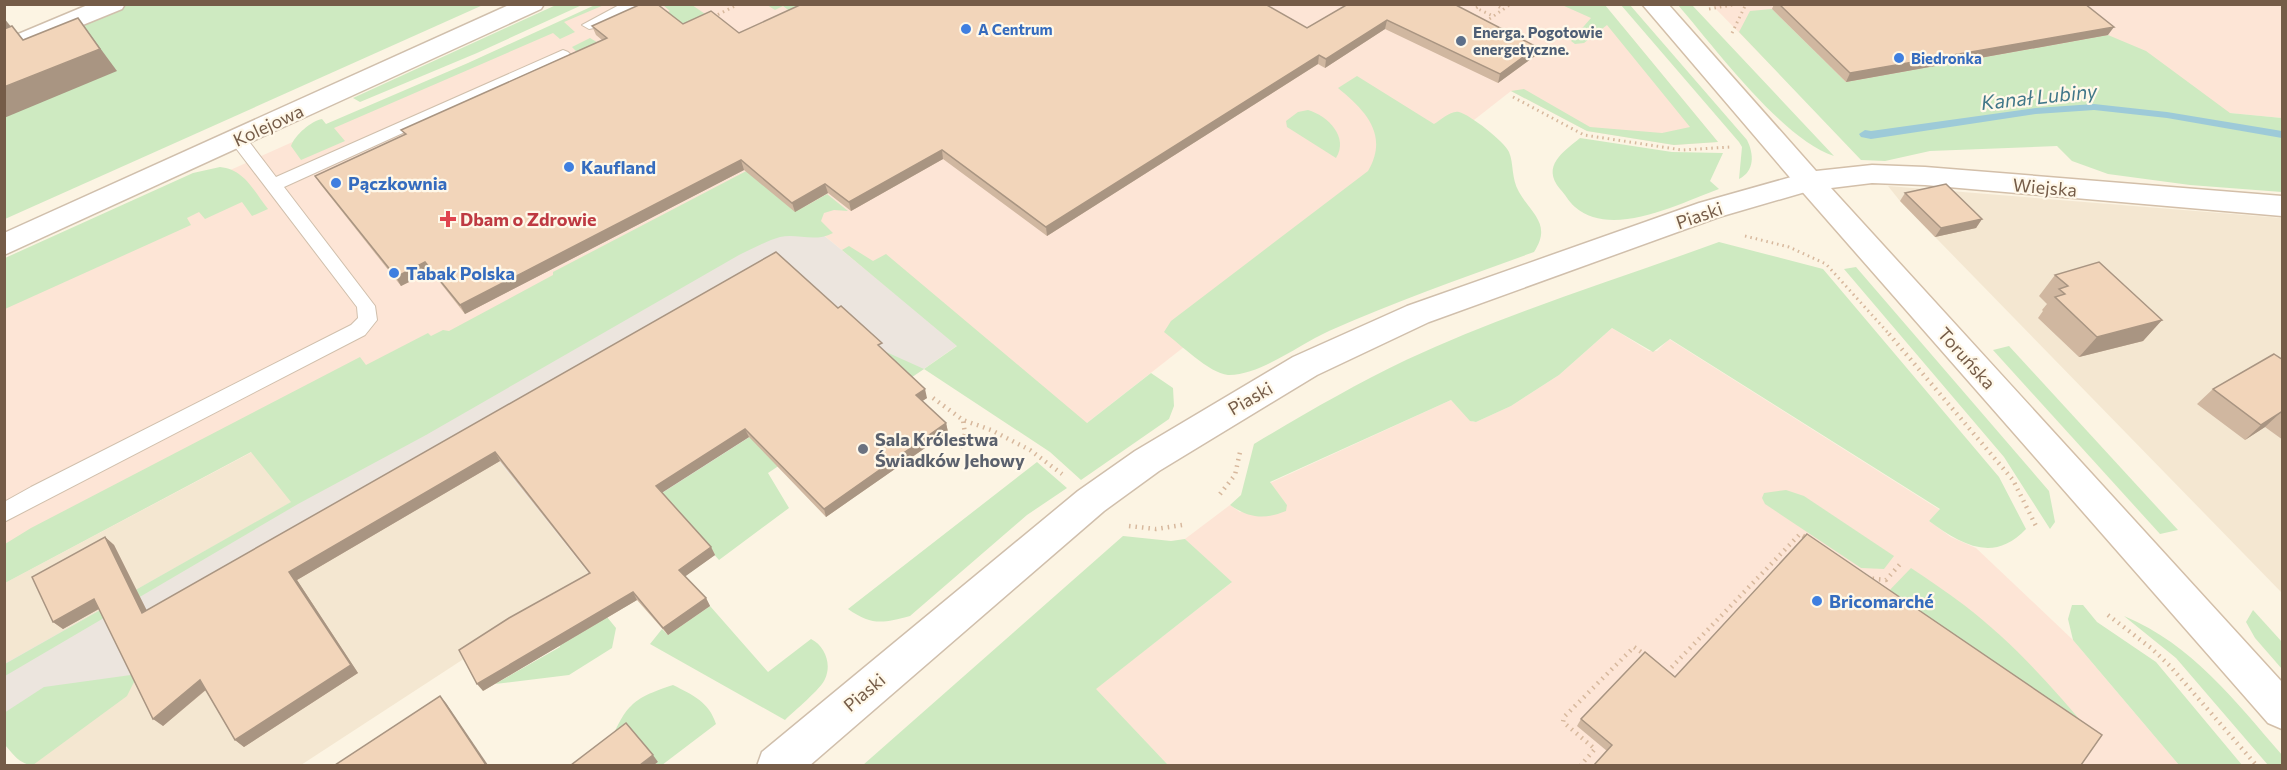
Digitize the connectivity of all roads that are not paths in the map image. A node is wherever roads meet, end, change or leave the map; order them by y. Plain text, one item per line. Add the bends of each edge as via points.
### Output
1 (113, 4) edge
2 (532, 4) edge
3 (634, 4) edge
4 (1654, 4) edge
5 (589, 25) dead end
6 (4, 49) edge
7 (563, 55) edge
8 (238, 139) junction
9 (1809, 181) junction
10 (274, 185) junction
11 (2283, 206) edge
12 (4, 245) edge
13 (4, 513) edge
14 (2283, 710) edge
15 (777, 765) edge

1 - 6 street
2 - 8 street, Kolejowa
3 - 5 lane
4 - 9 street, Toruńska
7 - 10 lane
8 - 10 lane
8 - 12 street, Kolejowa
9 - 11 street, Wiejska via 1872,174 1925,176
9 - 14 street, Toruńska
9 - 15 street, Piaski via 1709,210 1428,310 1295,372 1147,461 1091,501
10 - 13 lane via 366,306 368,320 358,330

